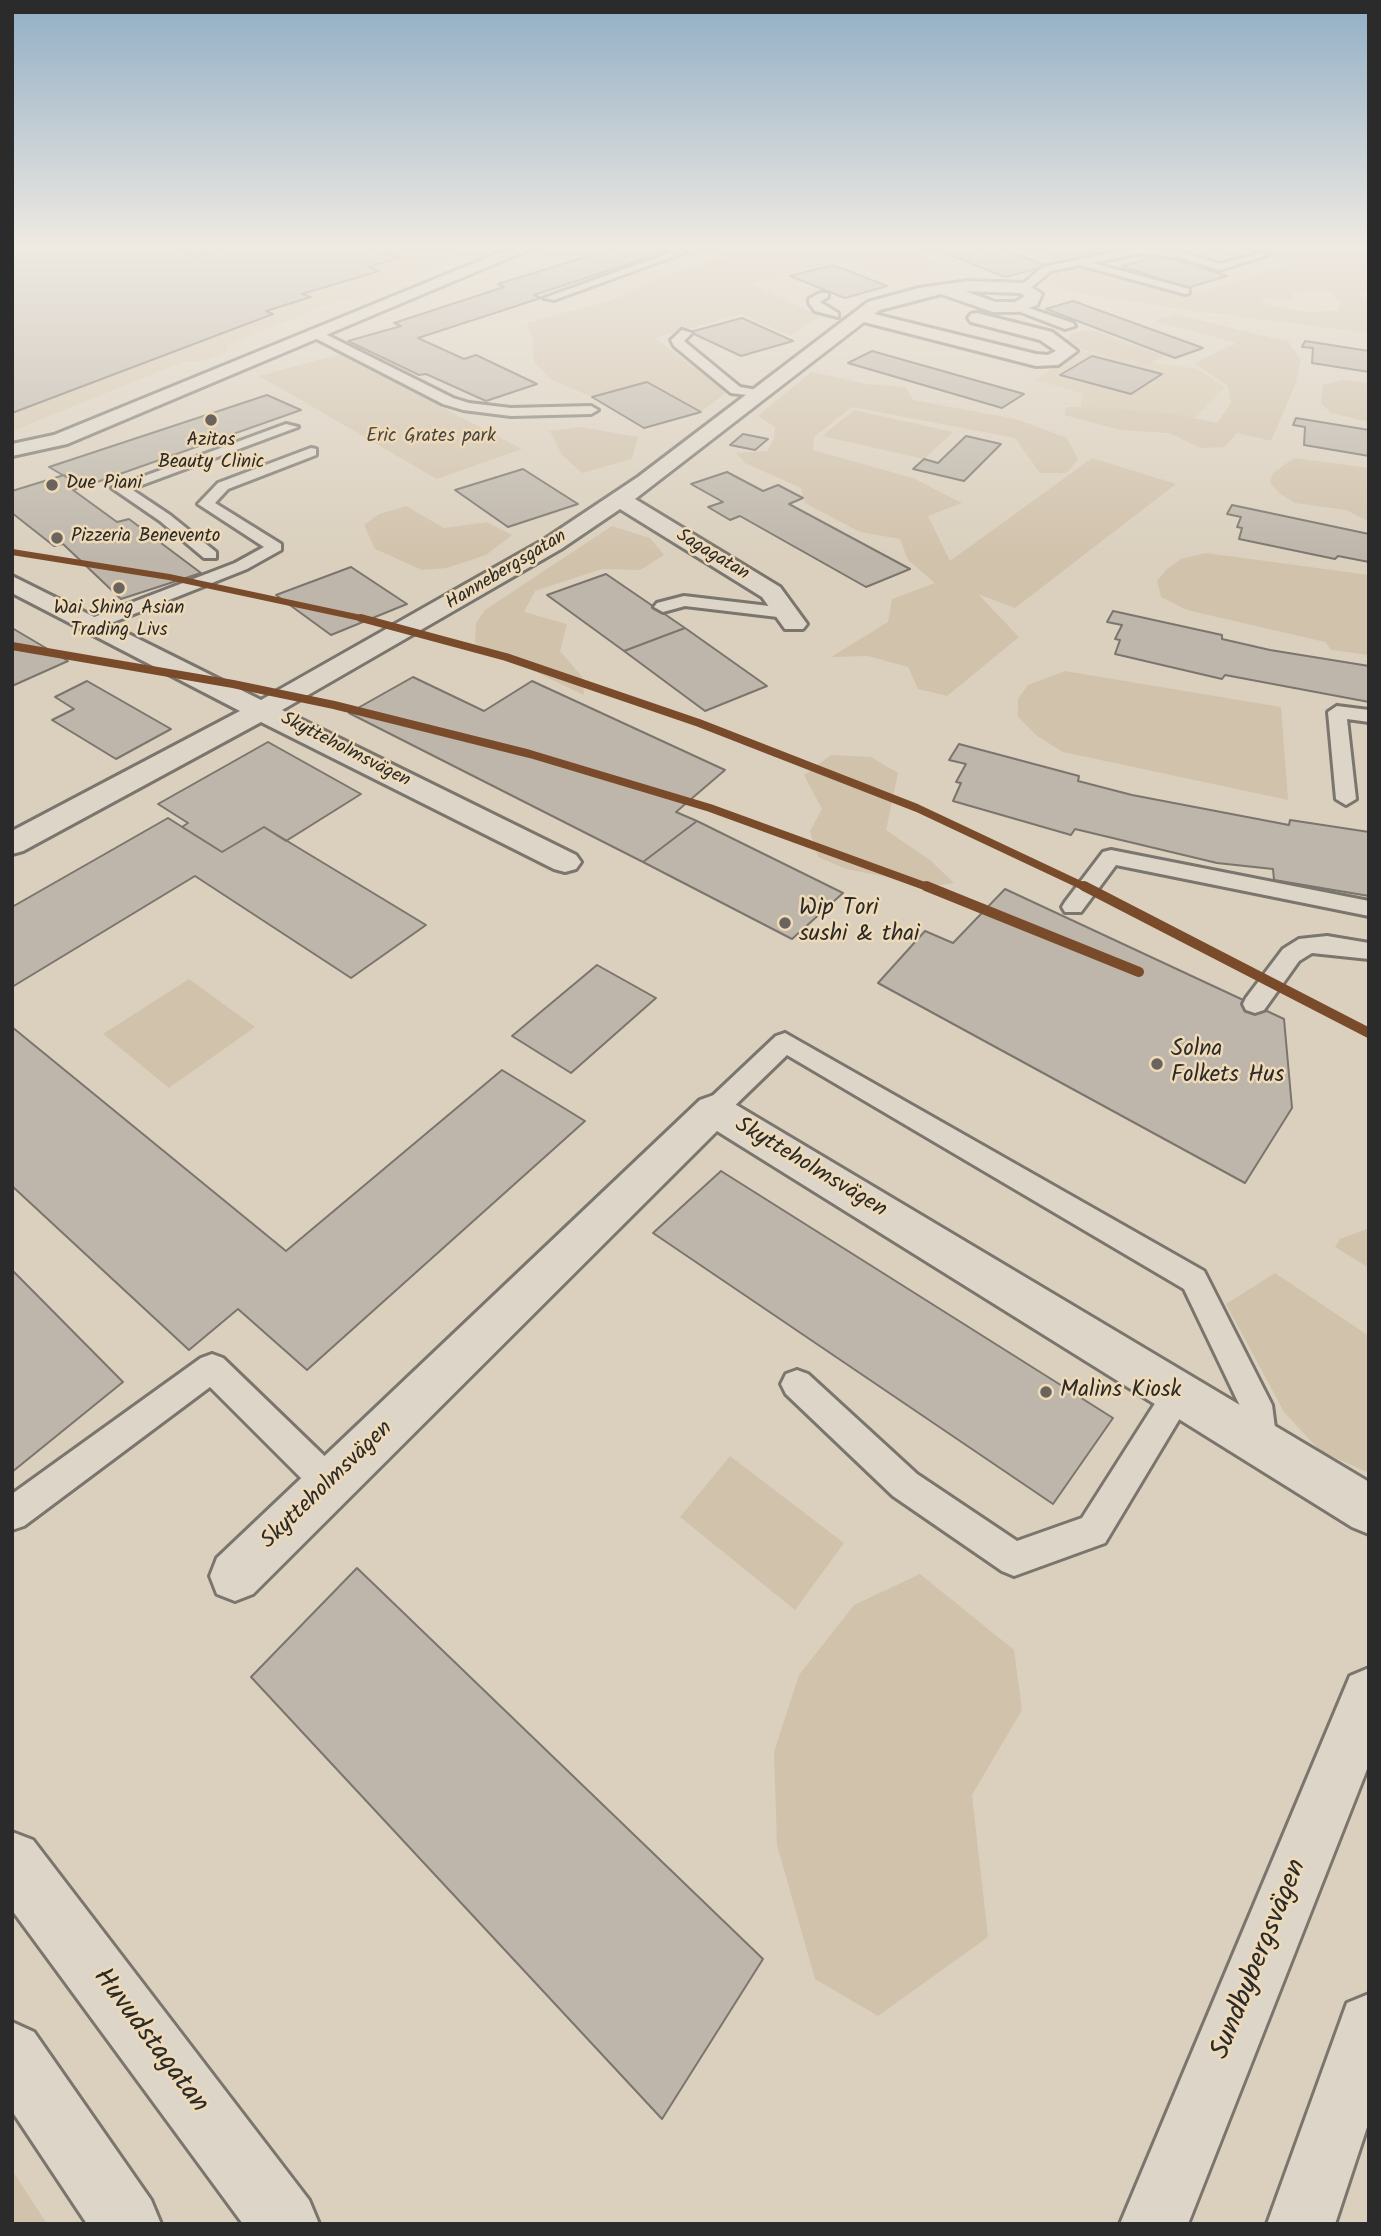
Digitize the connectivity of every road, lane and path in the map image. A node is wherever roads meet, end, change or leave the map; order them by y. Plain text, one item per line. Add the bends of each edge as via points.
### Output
1 (235, 350) edge
2 (277, 350) edge
3 (349, 350) edge
4 (687, 350) edge
5 (815, 350) edge
6 (997, 350) edge
7 (1067, 350) edge
8 (758, 394) junction
9 (591, 410) dead end
10 (291, 427) dead end
11 (12, 449) edge
12 (311, 452) dead end
13 (620, 500) junction
14 (195, 508) junction
15 (165, 518) junction
16 (210, 555) dead end
17 (12, 583) edge
18 (663, 607) dead end
19 (790, 618) joint
20 (90, 625) junction
21 (263, 709) junction
22 (1369, 716) edge
23 (1346, 799) dead end
24 (12, 844) edge
25 (565, 862) dead end
26 (1073, 907) dead end
27 (1369, 909) edge
28 (1369, 951) edge
29 (1255, 1004) dead end
30 (714, 1110) junction
31 (797, 1384) dead end
32 (1179, 1393) junction
33 (1261, 1443) junction
34 (330, 1484) junction
35 (1369, 1510) edge
36 (12, 1514) edge
37 (235, 1576) dead end
38 (1369, 1695) edge
39 (12, 1861) edge
40 (1369, 2025) edge
41 (12, 2054) edge
42 (127, 2224) edge
43 (285, 2224) edge
44 (1154, 2224) edge
45 (1301, 2224) edge

1 - 11 street via 33,431
2 - 11 street via 60,440
3 - 9 lane via 468,407 511,412
4 - 8 lane via 736,390
5 - 8 street, Hannebergsgatan
6 - 7 street via 1051,361
8 - 13 street, Hannebergsgatan
10 - 15 lane via 119,488
12 - 14 lane via 223,486
13 - 19 street, Sagagatan via 771,592
13 - 21 street, Hannebergsgatan via 446,608
14 - 15 lane
14 - 20 lane via 275,547 241,566
15 - 16 lane
17 - 20 street, Skytteholmsvägen
18 - 19 lane via 684,601
20 - 21 street, Skytteholmsvägen
21 - 24 street, Hannebergsgatan
21 - 25 street, Skytteholmsvägen
22 - 23 lane via 1337,712
26 - 27 lane via 1111,857
28 - 29 lane via 1307,945 1292,955
30 - 32 street, Skytteholmsvägen
30 - 33 lane via 785,1042 1194,1280 1256,1405
30 - 34 street, Skytteholmsvägen
31 - 32 lane via 905,1485 1014,1559 1093,1531
32 - 33 street, Skytteholmsvägen
33 - 35 street, Skytteholmsvägen
34 - 36 lane via 212,1368
34 - 37 street, Skytteholmsvägen
38 - 44 street, Sundbybergsvägen
39 - 43 street, Huvudstagatan
40 - 45 street
41 - 42 street

